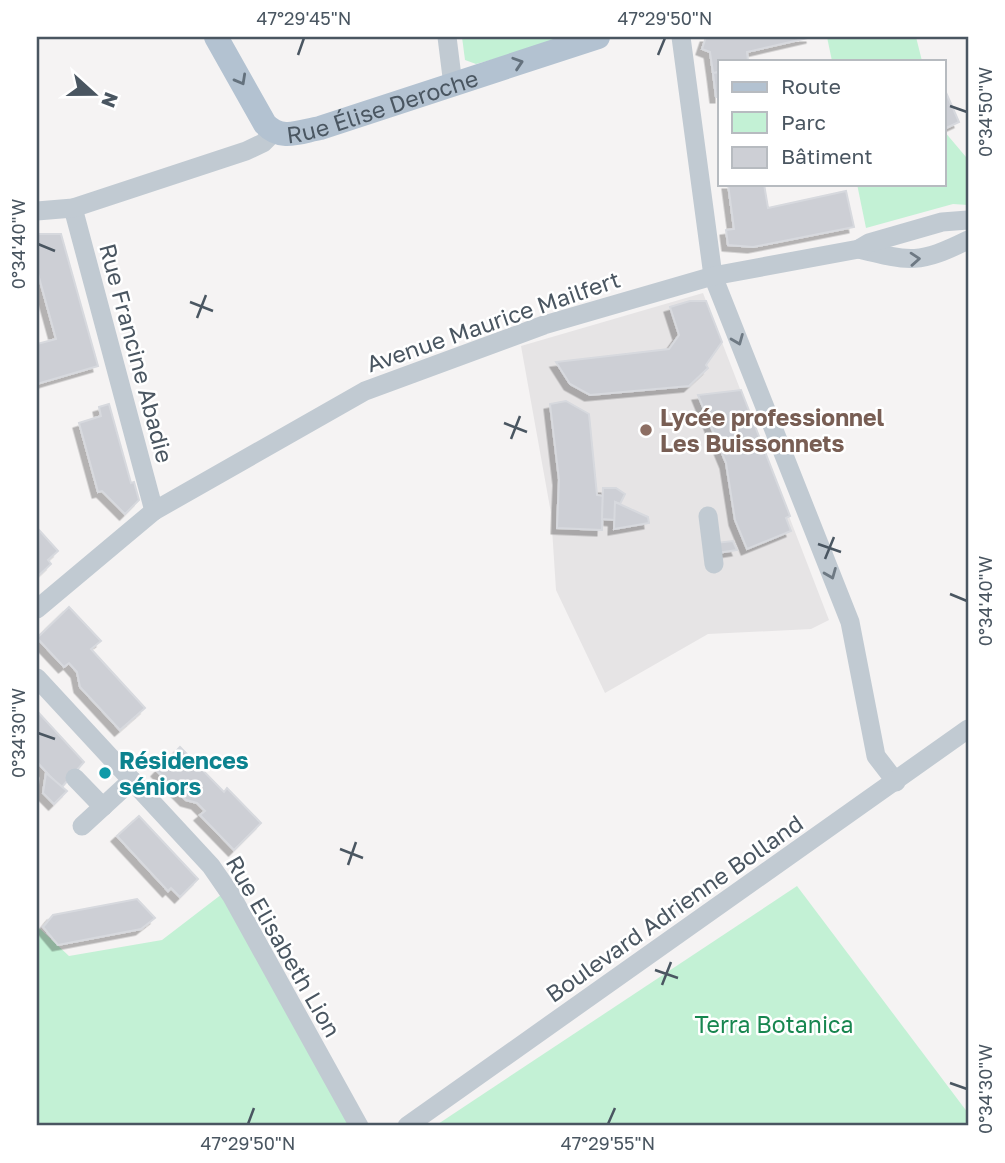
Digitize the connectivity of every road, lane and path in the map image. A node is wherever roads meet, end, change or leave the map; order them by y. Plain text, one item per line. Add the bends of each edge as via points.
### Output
1 (216, 37) edge
2 (447, 37) edge
3 (598, 37) edge
4 (681, 37) edge
5 (453, 85) junction
6 (273, 132) junction
7 (73, 208) junction
8 (37, 211) edge
9 (968, 220) edge
10 (968, 240) edge
11 (859, 249) junction
12 (713, 276) junction
13 (154, 511) junction
14 (708, 516) dead end
15 (714, 564) dead end
16 (37, 609) edge
17 (37, 678) edge
18 (968, 729) edge
19 (75, 778) dead end
20 (132, 780) junction
21 (896, 782) junction
22 (103, 807) junction
23 (82, 826) dead end
24 (359, 1126) edge
25 (407, 1126) edge

1 -> 6 main road, Rue Élise Deroche
2 - 5 street
5 -> 3 main road, Rue Élise Deroche
4 - 12 street
5 - 6 main road, Rue Élise Deroche via 320,128 284,135
6 - 7 street via 246,151
7 - 8 street
7 - 13 street, Rue Francine Abadie
9 - 11 street, Avenue Maurice Mailfert via 942,222
11 -> 10 street, Avenue Maurice Mailfert via 916,260
11 - 12 street, Avenue Maurice Mailfert
12 - 13 street, Avenue Maurice Mailfert via 544,324 365,391
12 -> 21 street via 850,622 876,756
13 - 16 street, Avenue Maurice Mailfert
14 - 15 street
17 - 20 street, Rue Elisabeth Lion
18 - 21 street, Boulevard Adrienne Bolland
19 - 22 street
20 - 22 street
20 - 24 street, Rue Elisabeth Lion via 212,866
21 - 25 street, Boulevard Adrienne Bolland
22 - 23 street

